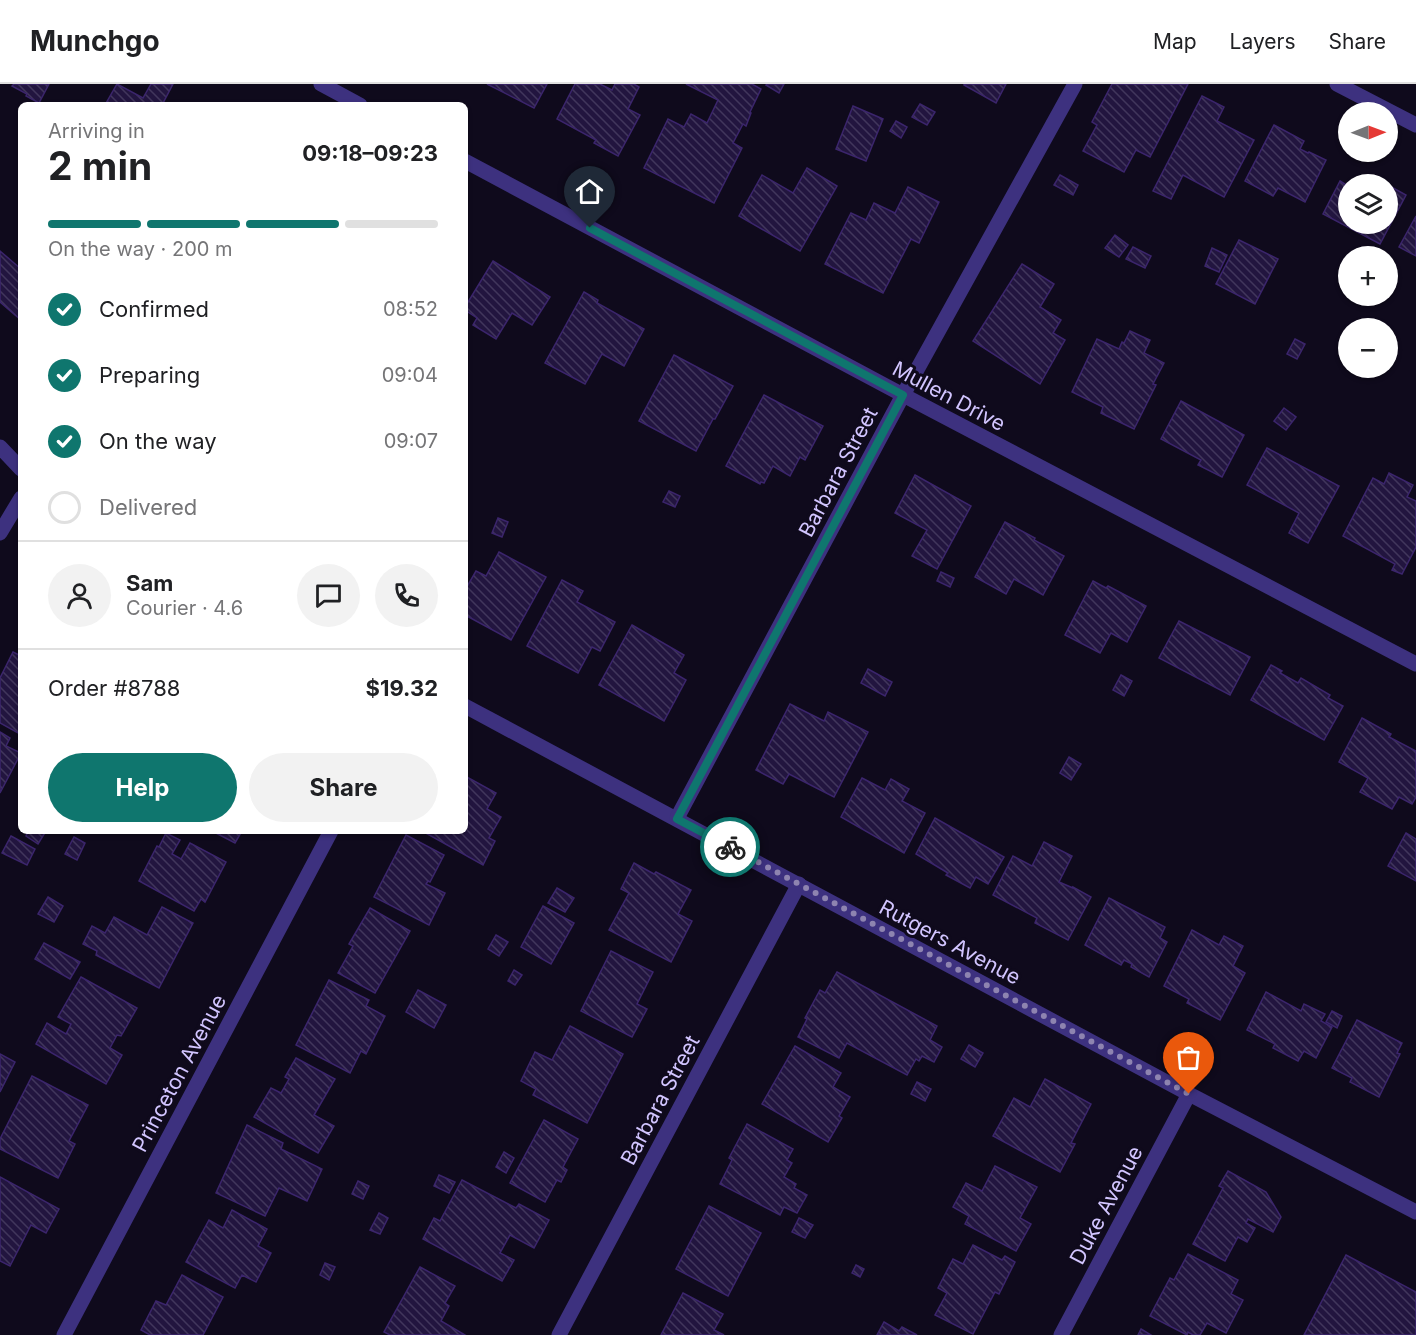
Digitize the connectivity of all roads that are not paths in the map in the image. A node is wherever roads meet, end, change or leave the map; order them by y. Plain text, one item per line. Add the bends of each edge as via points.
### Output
1 (321, 84) edge
2 (1075, 84) edge
3 (1337, 84) edge
4 (354, 102) edge
5 (1416, 125) edge
6 (468, 163) edge
7 (903, 395) junction
8 (0, 447) edge
9 (18, 467) edge
10 (18, 503) edge
11 (0, 533) edge
12 (1416, 664) edge
13 (468, 708) edge
14 (677, 819) junction
15 (329, 834) edge
16 (799, 884) junction
17 (1189, 1094) junction
18 (1416, 1212) edge
19 (64, 1335) edge
20 (559, 1335) edge
21 (1061, 1335) edge

1 - 4 street
2 - 7 street, Barbara Street
3 - 5 street
6 - 7 street, Mullen Drive
7 - 12 street, Mullen Drive
7 - 14 street, Barbara Street
8 - 9 street
10 - 11 street
13 - 14 street, Rutgers Avenue
14 - 16 street, Rutgers Avenue
15 - 19 street, Princeton Avenue
16 - 17 street, Rutgers Avenue
16 - 20 street, Barbara Street
17 - 18 street, Rutgers Avenue
17 - 21 street, Duke Avenue

